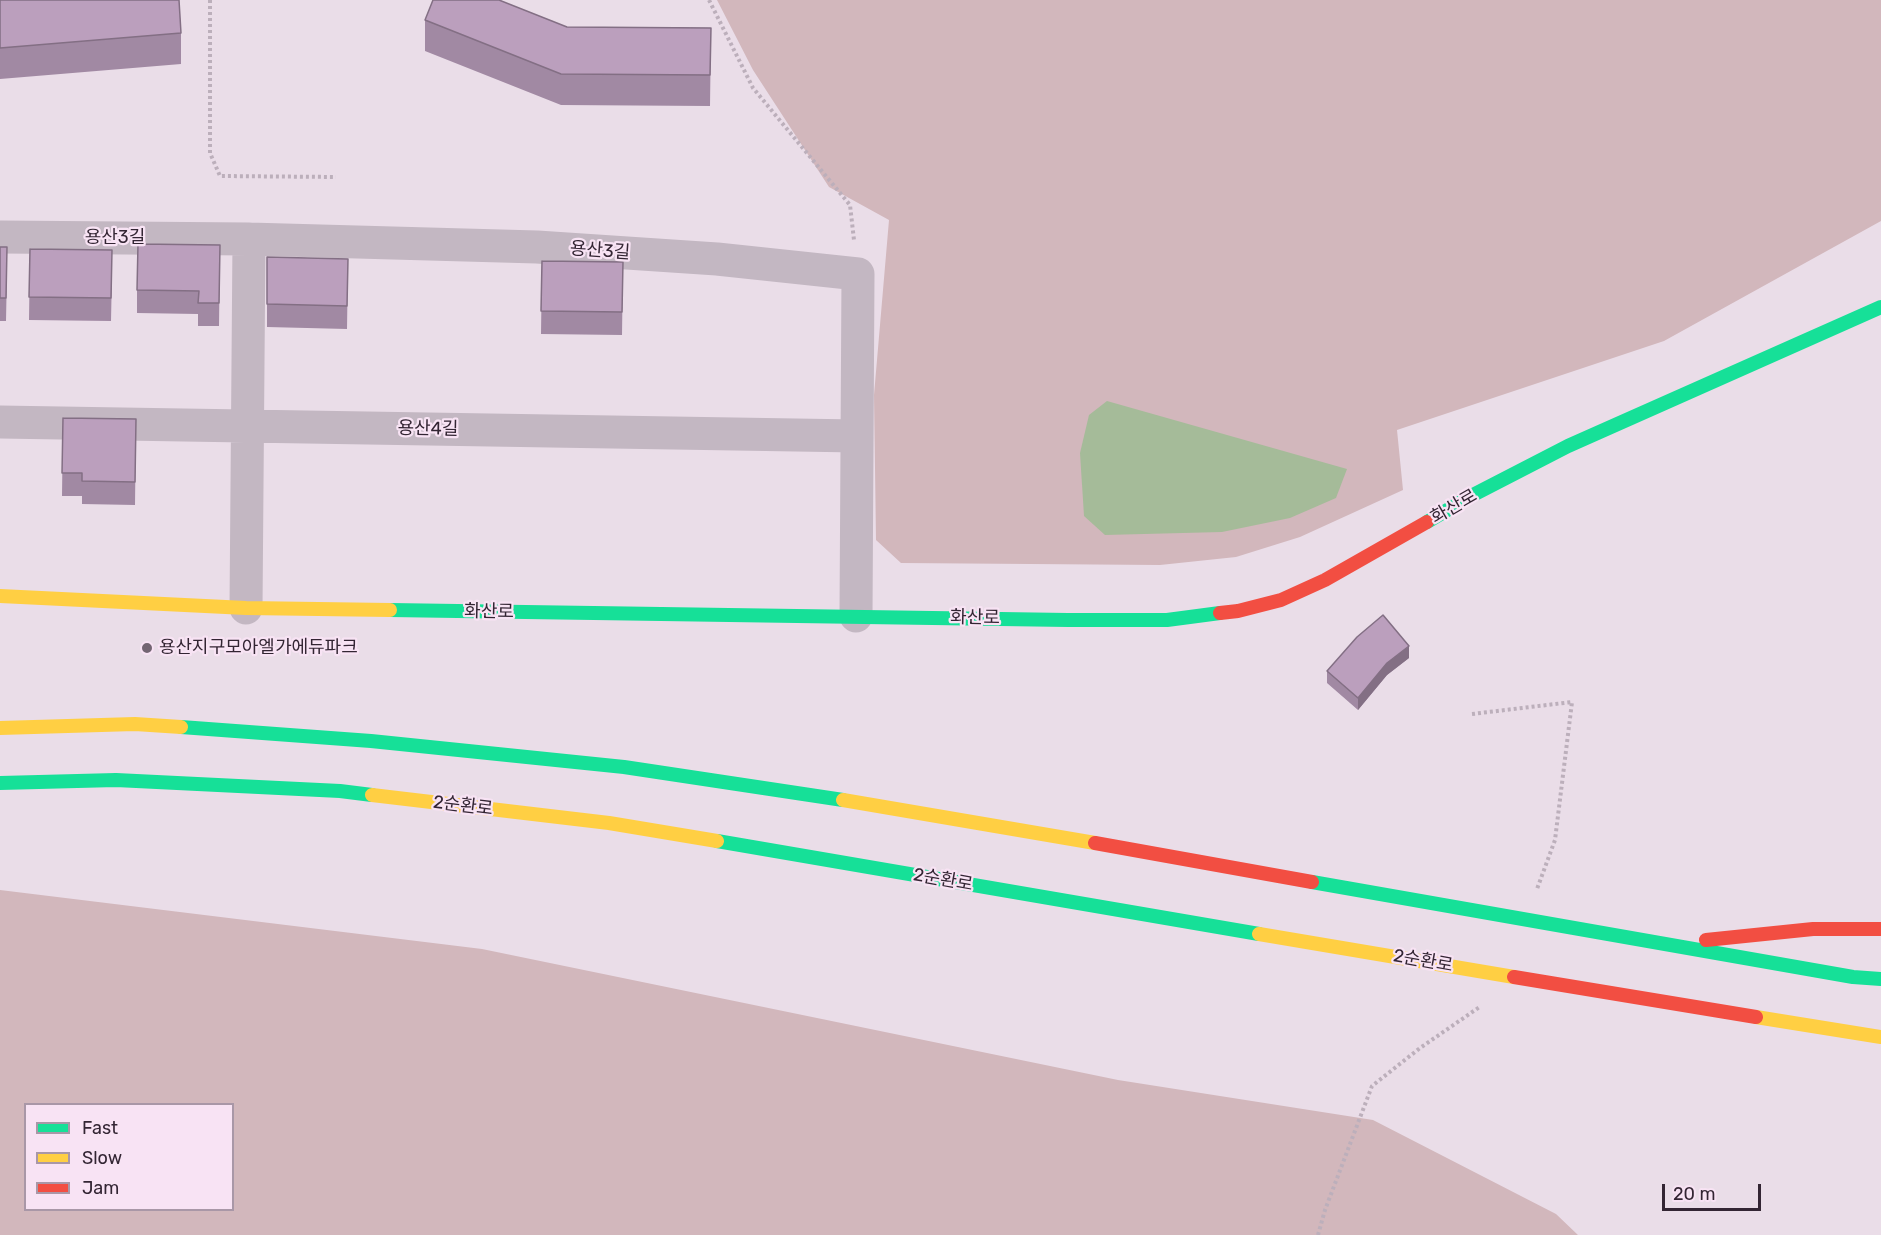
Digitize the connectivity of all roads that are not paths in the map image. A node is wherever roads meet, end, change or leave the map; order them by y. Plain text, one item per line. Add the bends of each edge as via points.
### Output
1 (0, 237) edge
2 (249, 238) junction
3 (1881, 307) edge
4 (0, 422) edge
5 (248, 426) junction
6 (857, 436) junction
7 (0, 596) edge
8 (246, 608) junction
9 (856, 616) junction
10 (0, 728) edge
11 (0, 783) edge
12 (1881, 929) edge
13 (1666, 945) junction
14 (1881, 979) edge
15 (1881, 1037) edge

1 - 2 street, 용산3길
2 - 5 street
2 - 6 street, 용산3길 via 537,247 717,259 858,274
3 - 9 main road, 화산로 via 1568,446 1281,600 1238,611 1167,620
4 - 5 street, 용산4길
5 - 6 street, 용산4길
5 - 8 street
6 - 9 street
7 - 8 main road, 화산로
8 - 9 main road, 화산로
10 - 13 main road via 135,724 371,741 624,767 906,809
11 - 15 main road, 2순환로 via 116,780 340,791 609,824
12 - 13 main road via 1813,929
13 - 14 main road

